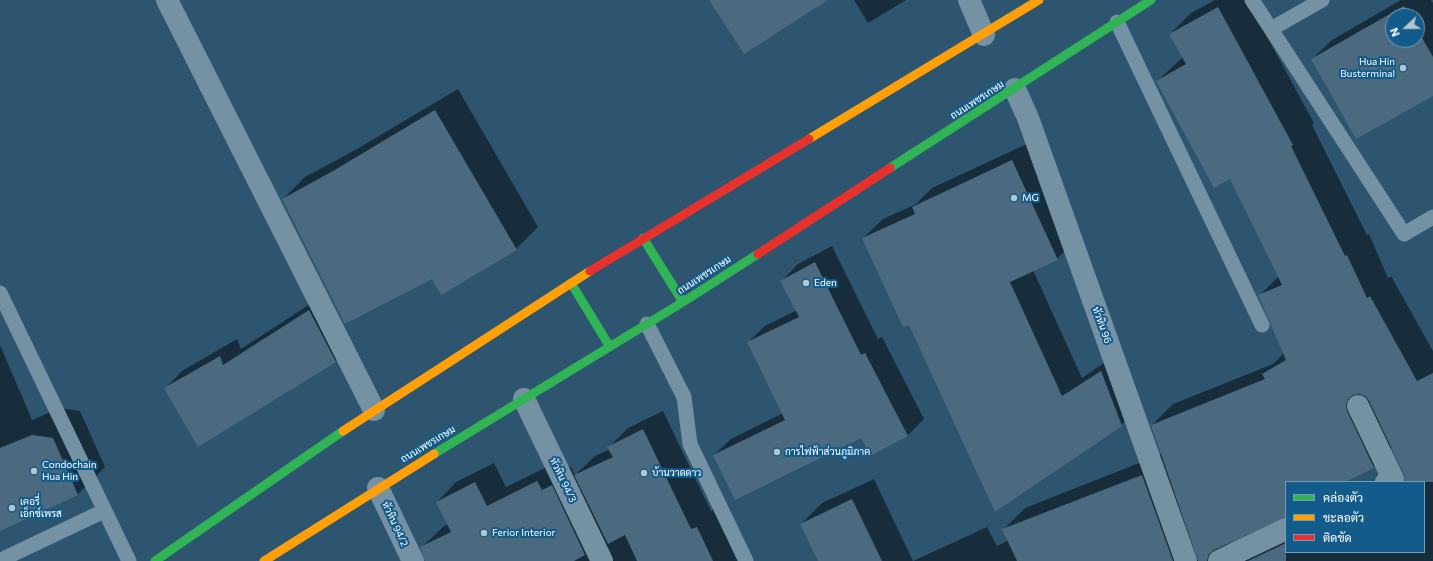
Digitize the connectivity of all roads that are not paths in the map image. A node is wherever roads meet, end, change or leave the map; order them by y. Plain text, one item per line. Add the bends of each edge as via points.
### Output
1 (167, 0) edge
2 (969, 0) edge
3 (1038, 0) edge
4 (1151, 0) edge
5 (1252, 0) edge
6 (1322, 0) edge
7 (1117, 22) junction
8 (1270, 29) junction
9 (984, 35) junction
10 (1015, 89) junction
11 (1433, 217) edge
12 (643, 238) junction
13 (571, 283) junction
14 (0, 293) edge
15 (683, 302) junction
16 (647, 324) junction
17 (1262, 325) dead end
18 (610, 346) junction
19 (524, 399) junction
20 (1358, 406) dead end
21 (374, 410) junction
22 (1388, 481) edge
23 (378, 488) junction
24 (104, 511) junction
25 (1285, 529) edge
26 (7, 561) edge
27 (129, 561) edge
28 (155, 561) edge
29 (264, 561) edge
30 (413, 561) edge
31 (602, 561) edge
32 (746, 561) edge
33 (1186, 561) edge
34 (1219, 561) edge

1 - 21 street
2 - 9 street
3 - 9 main road
4 - 7 main road, ถนนเพชรเกษม
5 - 8 lane
6 - 8 lane
7 - 10 main road, ถนนเพชรเกษม
7 - 17 lane
8 - 11 lane via 1404,234
9 - 12 main road
10 - 15 main road, ถนนเพชรเกษม
10 - 33 street, หัวหิน 96 via 1028,118
12 - 13 main road
12 - 15 main road
13 - 18 main road
13 - 21 main road
14 - 24 lane
15 - 16 main road, ถนนเพชรเกษม
16 - 18 main road, ถนนเพชรเกษม
16 - 32 lane via 684,396 690,444
18 - 19 main road, ถนนเพชรเกษม
19 - 23 main road, ถนนเพชรเกษม
19 - 31 street, หัวหิน 94/3
20 - 22 street via 1393,479
21 - 28 main road
23 - 29 main road, ถนนเพชรเกษม
23 - 30 street, หัวหิน 94/2
24 - 26 lane via 5,558
24 - 27 lane
25 - 34 street

